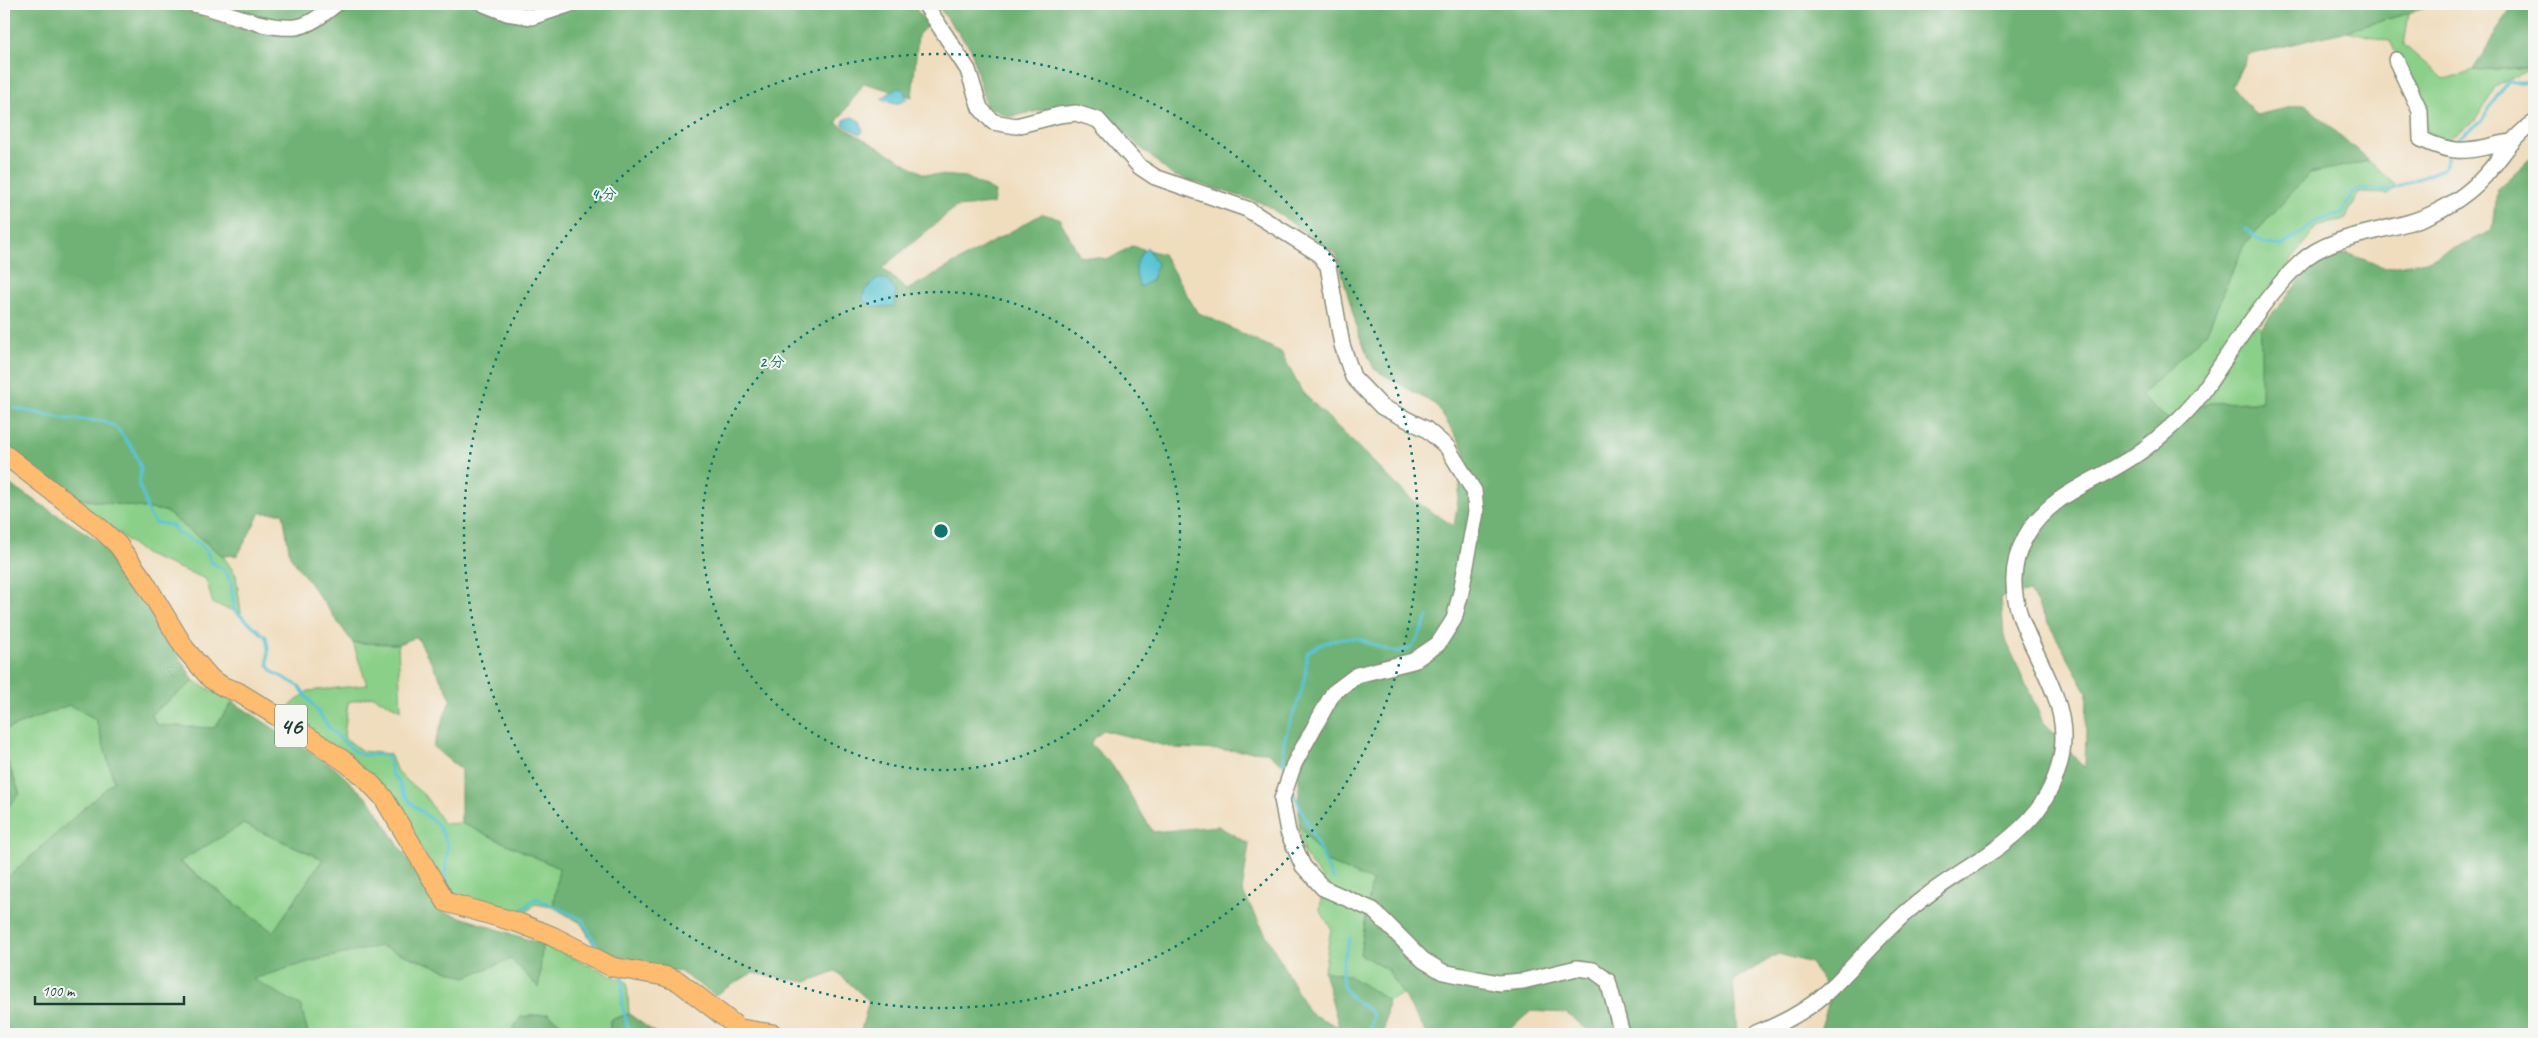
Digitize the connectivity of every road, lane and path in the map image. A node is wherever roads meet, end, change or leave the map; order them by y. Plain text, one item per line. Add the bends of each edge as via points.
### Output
1 (193, 4) edge
2 (336, 4) edge
3 (484, 4) edge
4 (571, 4) edge
5 (925, 4) edge
6 (2396, 60) dead end
7 (2534, 123) edge
8 (2512, 142) junction
9 (4, 454) edge
10 (773, 1034) edge
11 (1622, 1034) edge
12 (1756, 1034) edge

1 - 2 street via 273,26 297,26 318,18
3 - 4 street via 507,13 532,17
5 - 11 street via 968,70 980,108 993,122 1016,126 1076,113 1098,120 1140,167 1155,177 1247,209 1318,253 1328,266 1342,346 1353,377 1382,407 1426,429 1448,447 1474,491 1476,512 1454,619 1438,644 1414,661 1358,675 1333,693 1294,764 1282,799 1288,832 1303,866 1323,888 1373,910 1423,960 1443,972 1499,983 1523,981 1577,968 1593,970 1608,981
6 - 8 street via 2420,111 2421,139 2449,150
7 - 8 street
8 - 12 street via 2486,174 2439,211 2404,225 2319,249 2302,260 2267,300 2203,392 2175,421 2121,466 2071,491 2037,519 2021,547 2014,593 2020,620 2056,694 2062,718 2063,740 2053,785 2037,811 2020,828 1920,901 1825,994 1805,1010
9 - 10 main road, 46 via 118,545 144,580 185,649 211,679 238,692 347,763 383,797 446,902 519,923 612,967 678,981 740,1029

